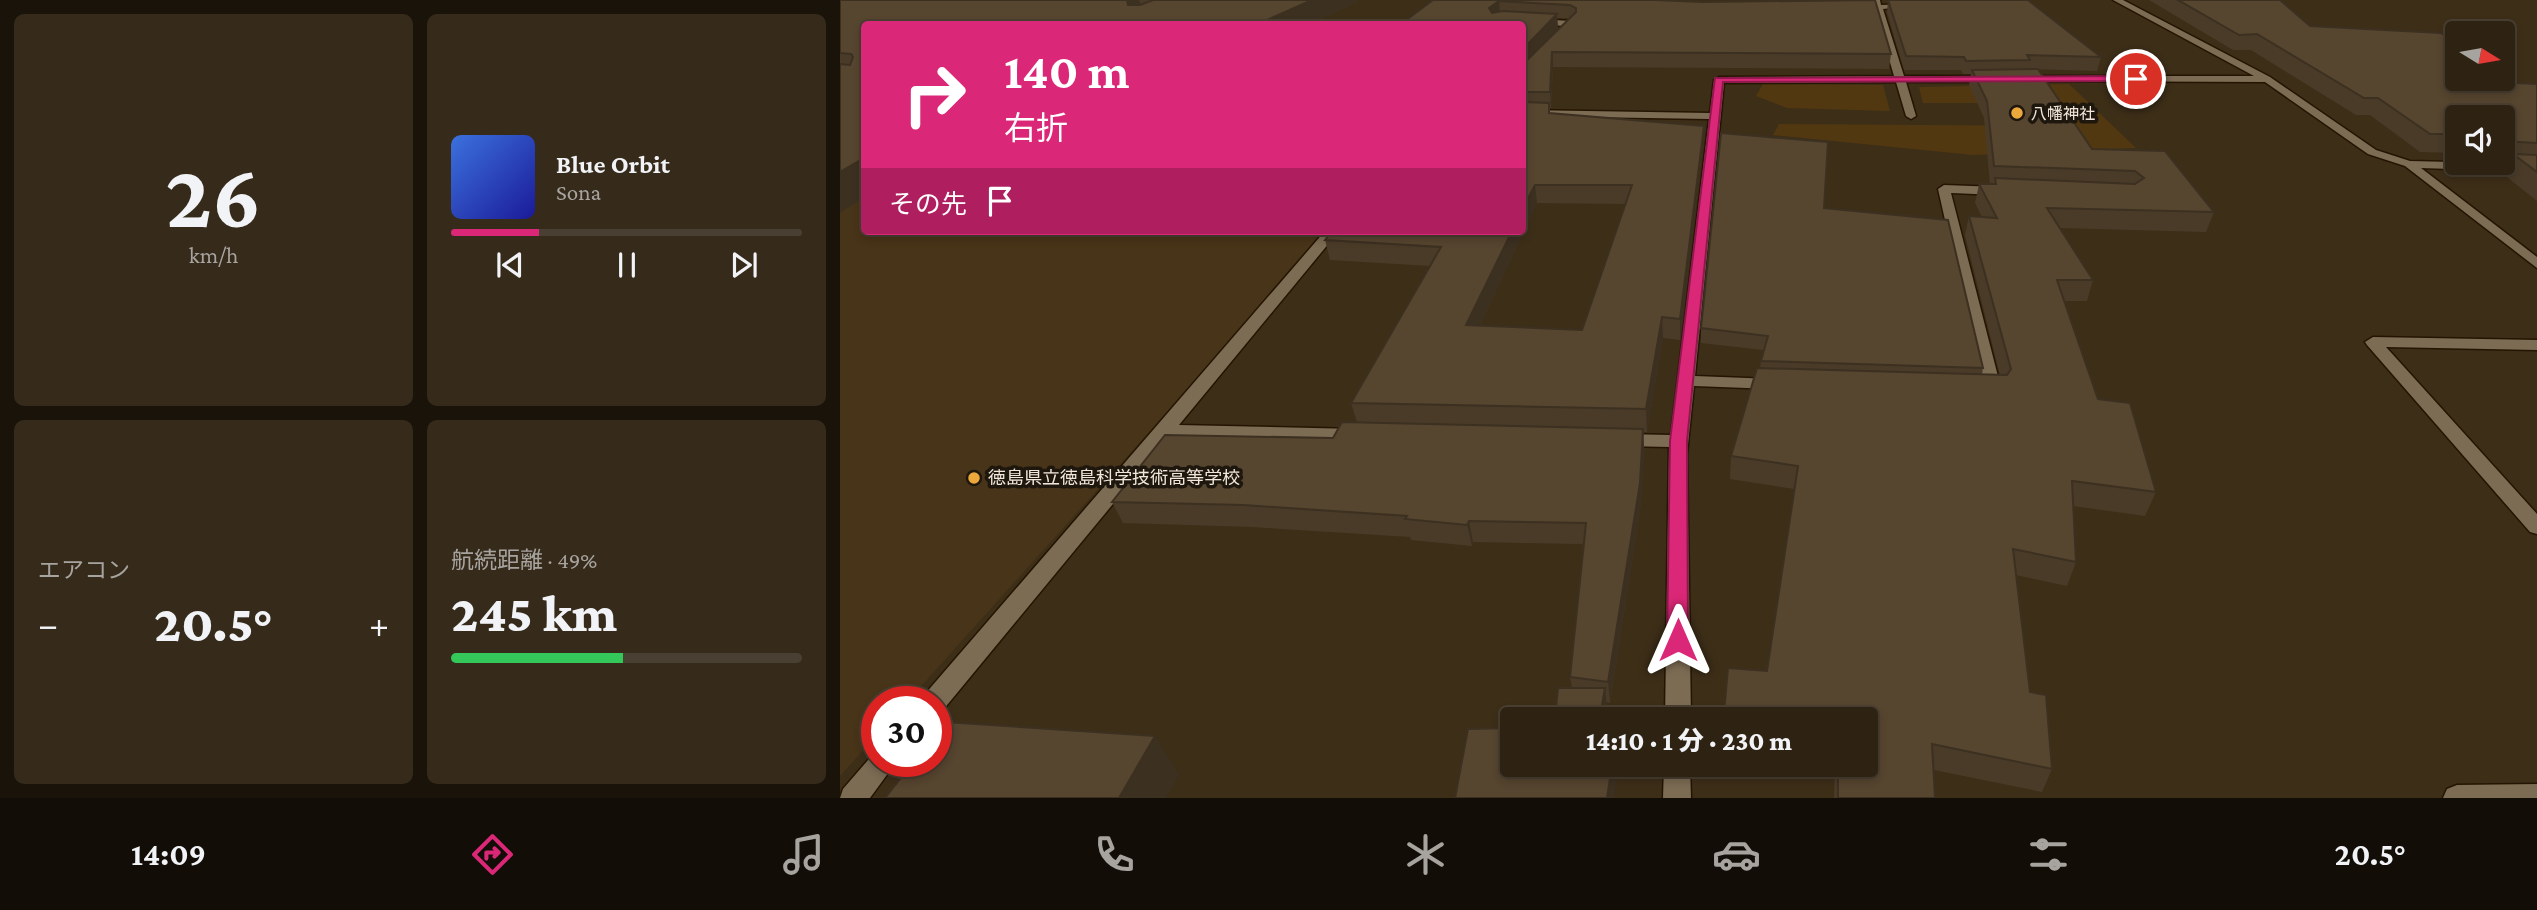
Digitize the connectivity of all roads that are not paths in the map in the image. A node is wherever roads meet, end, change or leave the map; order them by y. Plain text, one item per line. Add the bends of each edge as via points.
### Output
1 (2117, 0) edge
2 (1878, 4) edge
3 (1920, 6) edge
4 (1501, 21) edge
5 (1555, 41) edge
6 (2267, 79) junction
7 (1900, 80) junction
8 (1526, 113) edge
9 (1716, 116) junction
10 (1911, 116) dead end
11 (2409, 164) junction
12 (2537, 168) edge
13 (2010, 191) edge
14 (1329, 235) edge
15 (2537, 264) edge
16 (2537, 345) edge
17 (1686, 381) junction
18 (1784, 384) edge
19 (1965, 391) edge
20 (1162, 430) junction
21 (1372, 435) edge
22 (1609, 440) edge
23 (1679, 441) junction
24 (2537, 527) edge
25 (947, 686) edge
26 (1678, 707) edge
27 (871, 777) edge
28 (1678, 777) edge
29 (2537, 797) edge
30 (853, 798) edge
31 (1677, 798) edge
32 (2458, 798) edge

1 - 6 street
2 - 3 street
2 - 7 street
4 - 5 street via 1571,24
6 - 7 street
6 - 11 street via 2372,152
7 - 9 street via 1718,80
7 - 10 street
8 - 9 street
9 - 17 street
11 - 12 street
11 - 15 street
13 - 19 street via 1944,189 1993,392
14 - 20 street
16 - 24 street via 2373,342
17 - 18 street
17 - 23 street
20 - 21 street
20 - 25 street
22 - 23 street
23 - 26 street
27 - 30 street
28 - 31 street
29 - 32 street

